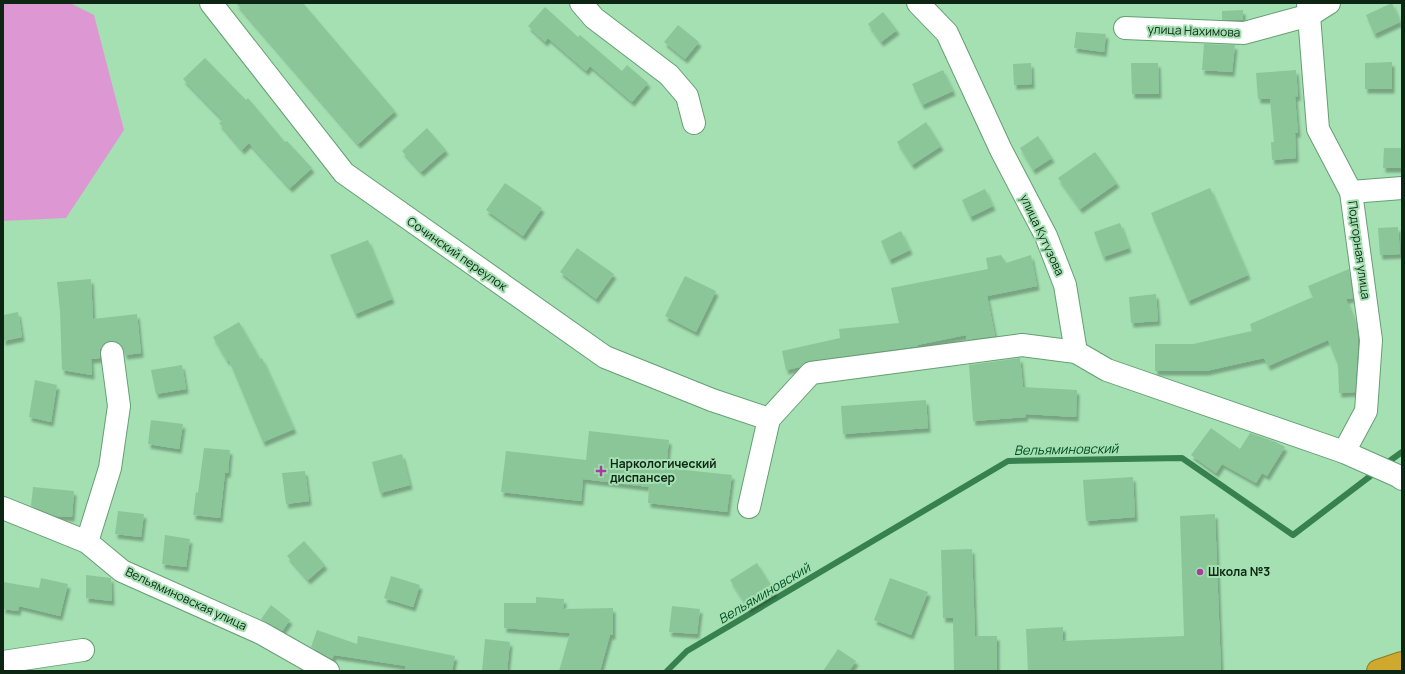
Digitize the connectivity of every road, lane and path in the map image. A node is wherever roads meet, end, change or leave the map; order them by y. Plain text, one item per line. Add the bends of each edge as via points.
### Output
1 (211, 3) edge
2 (581, 3) edge
3 (918, 3) edge
4 (1329, 3) edge
5 (1309, 9) edge
6 (1125, 28) dead end
7 (694, 123) dead end
8 (1402, 188) edge
9 (1351, 192) junction
10 (1076, 352) junction
11 (112, 353) dead end
12 (769, 419) junction
13 (1344, 452) junction
14 (1400, 477) edge
15 (749, 507) dead end
16 (3, 508) edge
17 (87, 542) junction
18 (83, 650) dead end
19 (3, 662) edge
20 (1402, 663) edge
21 (328, 671) edge
22 (1378, 671) edge

1 - 12 street, Сочинский переулок via 344,173 605,357 712,400
2 - 7 street via 594,18 668,75 687,96
3 - 10 street, улица Кутузова via 947,33 995,136 1046,236 1065,285
4 - 5 street, улица Нахимова
5 - 6 street, улица Нахимова via 1244,33
5 - 9 street, Подгорная улица via 1318,129
8 - 9 street
9 - 13 street, Подгорная улица via 1371,340 1366,411
10 - 12 street via 1022,345 811,373
10 - 13 street via 1107,370
11 - 17 street via 119,406 110,468
12 - 15 street
13 - 14 street
16 - 17 street, Вельяминовская улица
17 - 21 street, Вельяминовская улица via 122,571 260,633
18 - 19 street
20 - 22 highway

